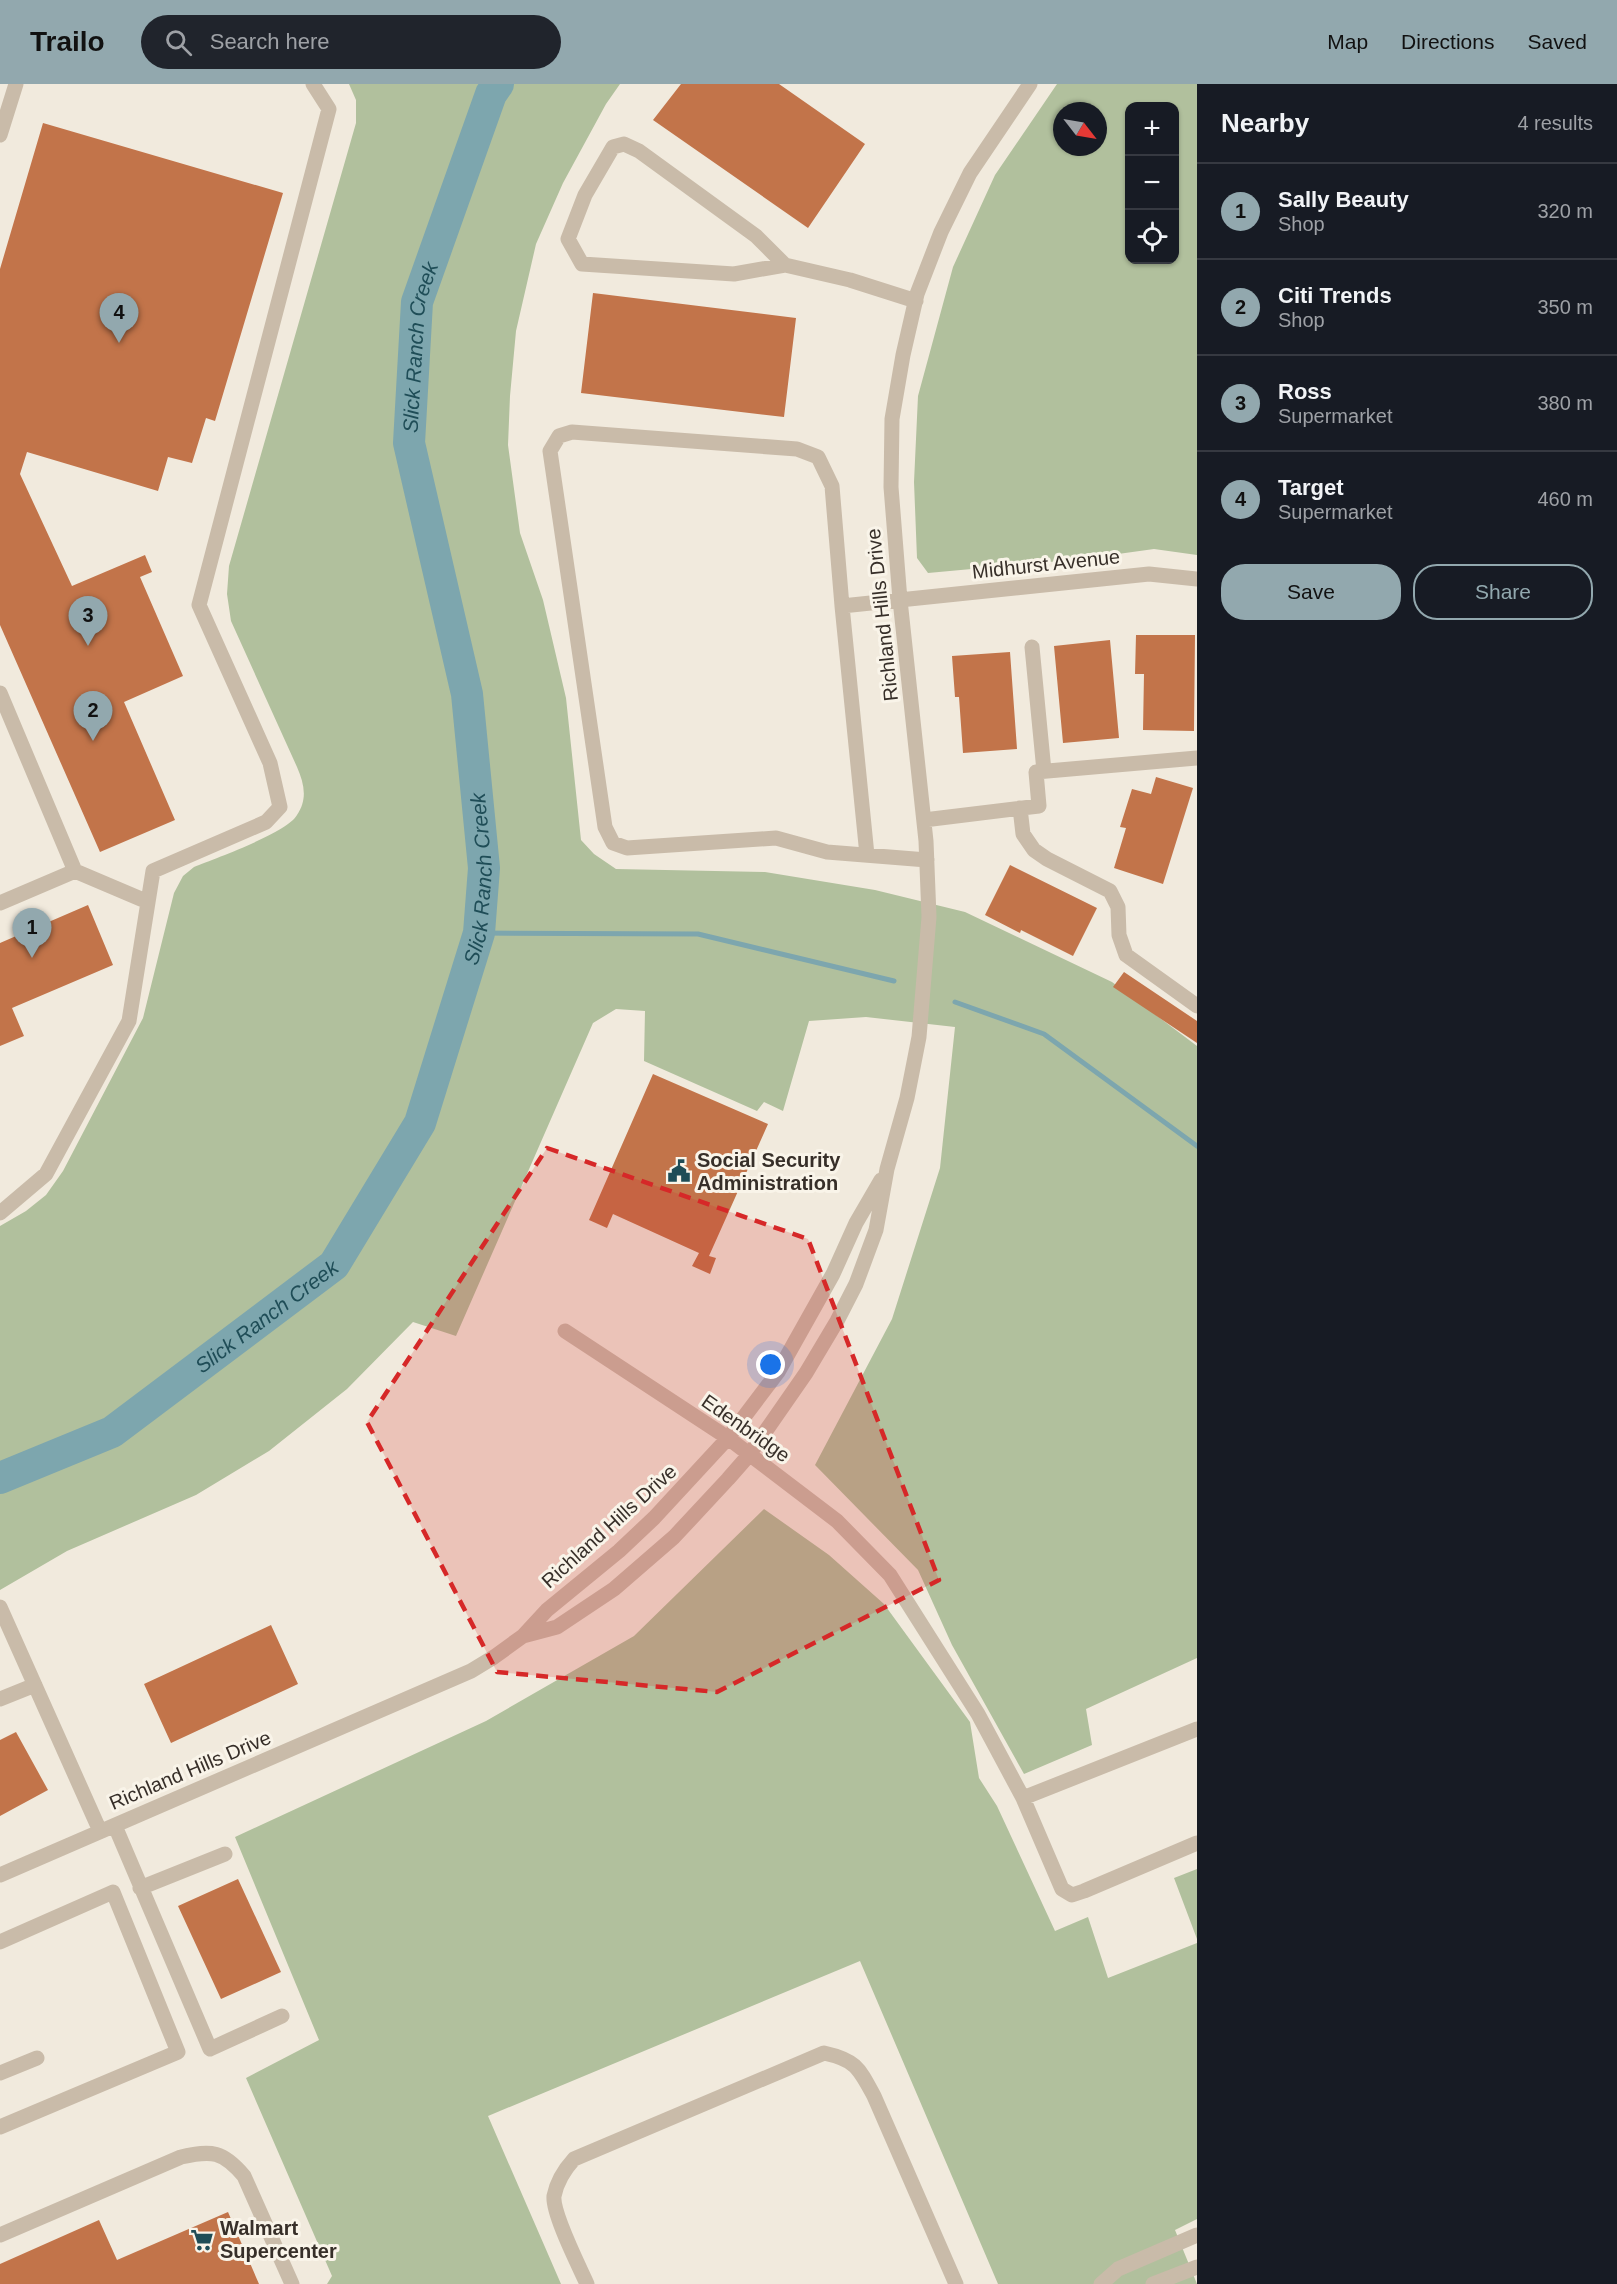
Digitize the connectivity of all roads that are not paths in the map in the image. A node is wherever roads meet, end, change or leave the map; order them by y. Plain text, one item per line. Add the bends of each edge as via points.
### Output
1 (16, 84) edge
2 (313, 84) edge
3 (1030, 84) edge
4 (0, 135) edge
5 (785, 265) junction
6 (916, 301) junction
7 (1197, 579) edge
8 (900, 600) junction
9 (842, 606) junction
10 (1032, 647) dead end
11 (0, 693) edge
12 (1197, 758) edge
13 (1044, 771) junction
14 (1020, 808) junction
15 (924, 820) junction
16 (867, 855) junction
17 (927, 860) junction
18 (75, 871) junction
19 (148, 902) junction
20 (0, 903) edge
21 (1197, 1005) edge
22 (886, 1169) junction
23 (0, 1213) edge
24 (565, 1331) dead end
25 (728, 1438) junction
26 (749, 1455) junction
27 (0, 1607) edge
28 (523, 1636) junction
29 (34, 1685) junction
30 (0, 1699) edge
31 (1197, 1729) edge
32 (1023, 1798) junction
33 (115, 1826) junction
34 (100, 1831) junction
35 (1197, 1843) edge
36 (225, 1854) dead end
37 (0, 1875) edge
38 (140, 1888) junction
39 (0, 1942) edge
40 (282, 2016) dead end
41 (37, 2058) dead end
42 (0, 2073) edge
43 (0, 2127) edge
44 (0, 2235) edge
45 (1197, 2235) edge
46 (1197, 2267) edge
47 (292, 2284) edge
48 (587, 2284) edge
49 (956, 2284) edge
50 (1101, 2284) edge
51 (1153, 2284) edge

1 - 4 street
2 - 19 street via 329,109 199,605 270,763 280,807 266,822 153,871
3 - 6 street, Richland Hills Drive via 970,173 940,232
5 - 5 street via 756,236 624,144 613,147 585,195 568,239 582,264 734,274
5 - 6 street
6 - 8 street, Richland Hills Drive via 892,419 891,487
7 - 8 street, Midhurst Avenue via 1149,574
8 - 9 street, Midhurst Avenue
8 - 15 street, Richland Hills Drive
9 - 16 street
9 - 16 street via 832,486 818,457 797,449 572,432 560,436 550,451 605,827 613,843 627,848 776,838 827,852
10 - 13 street
11 - 18 street
12 - 13 street
13 - 14 street via 1036,772 1039,806
14 - 15 street
14 - 21 street via 1023,834 1034,850 1110,891 1118,907 1119,935 1126,955
15 - 17 street, Richland Hills Drive
16 - 17 street
17 - 22 street, Richland Hills Drive via 929,917 919,1037 907,1098
18 - 19 street
18 - 20 street
19 - 23 street via 129,1021 46,1174
22 - 25 street, Richland Hills Drive via 778,1372
22 - 26 street, Richland Hills Drive via 876,1230 856,1284 806,1373
24 - 25 street, Edenbridge
25 - 26 street, Edenbridge
25 - 28 street, Richland Hills Drive via 654,1518
26 - 28 street, Richland Hills Drive via 674,1537 614,1589 557,1627
26 - 32 street, Edenbridge via 837,1521 890,1575 978,1714
27 - 29 street
28 - 33 street, Richland Hills Drive via 471,1671
29 - 30 street
29 - 34 street
31 - 32 street
32 - 35 street, Edenbridge via 1062,1889 1072,1895
33 - 34 street, Richland Hills Drive
33 - 38 street
34 - 37 street, Richland Hills Drive
36 - 38 street
38 - 40 street via 210,2049
39 - 43 street via 113,1892 178,2052
41 - 42 street
44 - 47 street via 181,2157 218,2153 233,2162 244,2176
45 - 50 street via 1118,2269
46 - 51 street
48 - 49 street via 554,2198 561,2174 574,2159 824,2053 844,2058 860,2070

